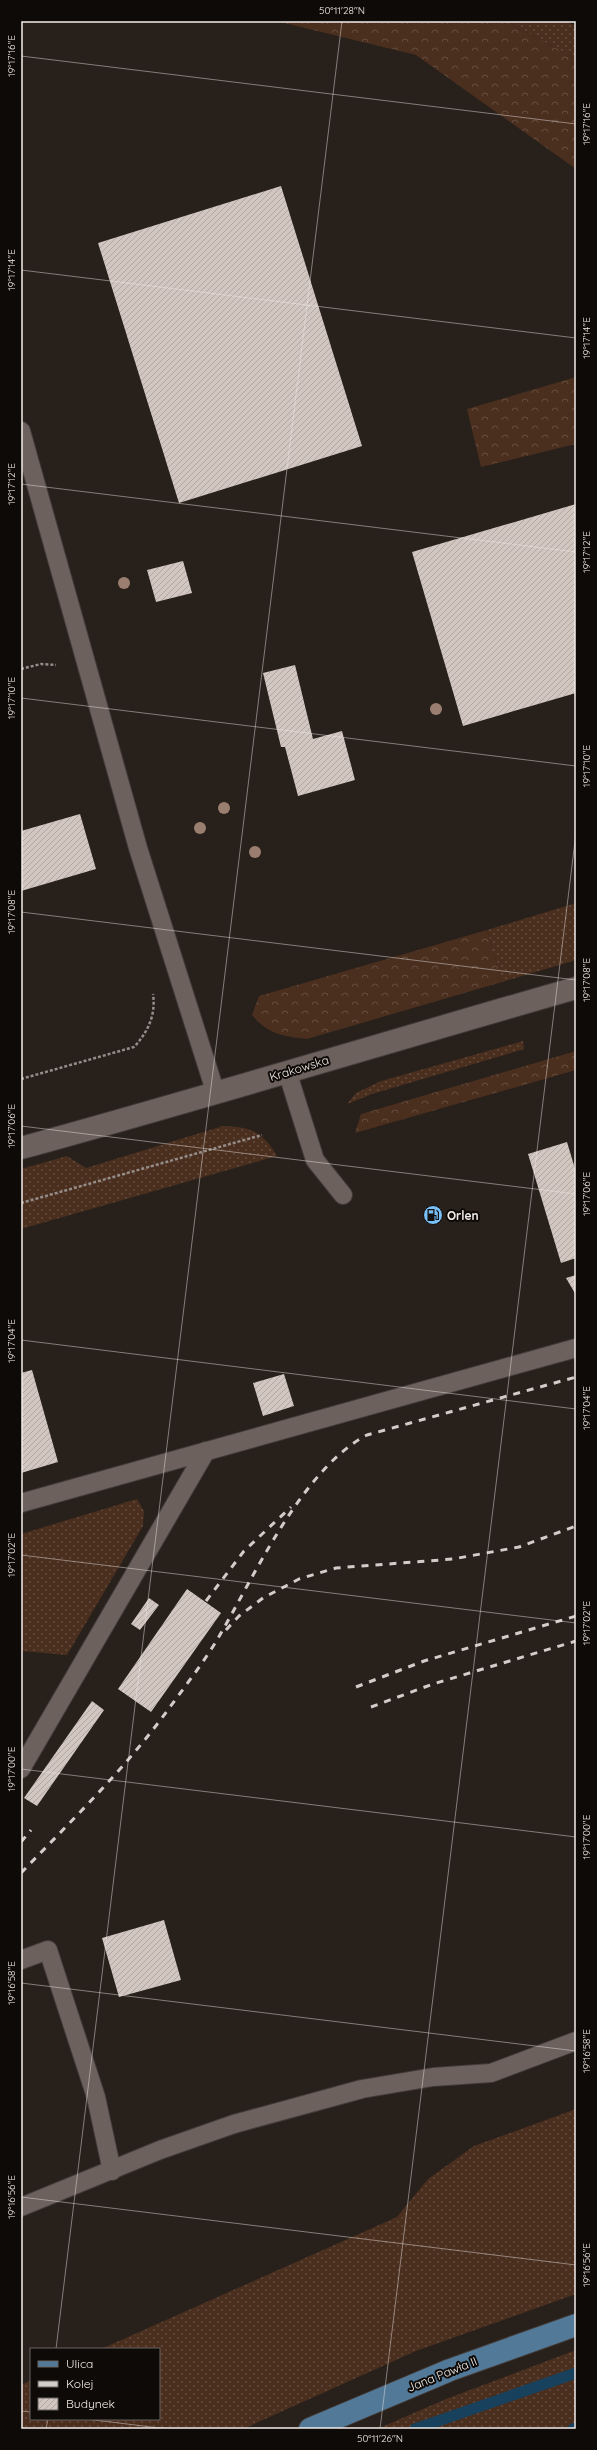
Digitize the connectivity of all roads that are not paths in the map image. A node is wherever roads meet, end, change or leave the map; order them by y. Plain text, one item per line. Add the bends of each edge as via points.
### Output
1 (21, 431) edge
2 (576, 988) edge
3 (287, 1071) junction
4 (216, 1094) junction
5 (21, 1148) edge
6 (343, 1195) dead end
7 (576, 1348) edge
8 (206, 1451) junction
9 (21, 1503) edge
10 (21, 1769) edge
11 (21, 1960) edge
12 (576, 2040) edge
13 (112, 2171) junction
14 (21, 2207) edge
15 (576, 2325) edge
16 (310, 2429) edge

1 - 4 lane via 138,848
2 - 3 street, Krakowska
3 - 4 street, Krakowska
3 - 6 lane via 315,1160
4 - 5 street, Krakowska
7 - 8 lane
8 - 9 lane
8 - 10 lane
11 - 13 lane via 48,1950 96,2097
12 - 13 lane via 491,2073 433,2077 362,2089 234,2124 160,2150
13 - 14 lane
15 - 16 main road, Jana Pawła II via 450,2370

